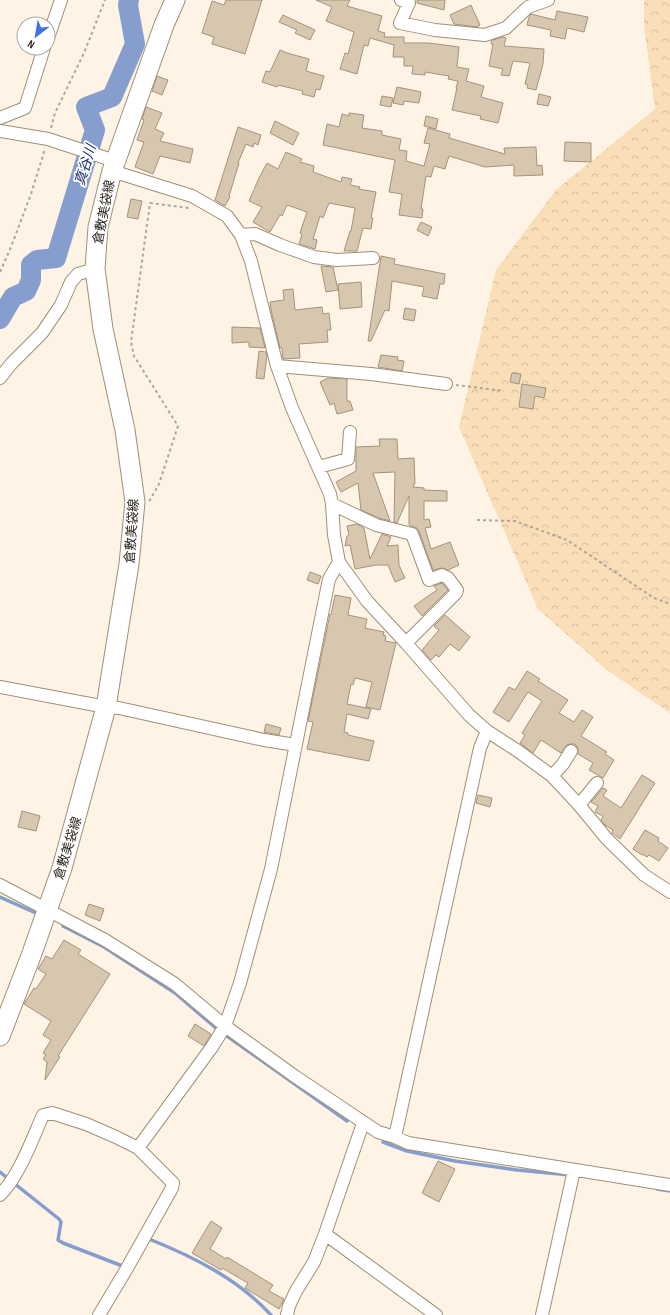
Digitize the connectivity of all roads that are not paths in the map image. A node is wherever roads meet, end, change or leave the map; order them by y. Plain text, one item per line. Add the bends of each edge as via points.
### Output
1 (61, 0) edge
2 (175, 0) edge
3 (548, 0) edge
4 (407, 1) edge
5 (56, 16) edge
6 (41, 56) edge
7 (0, 118) edge
8 (0, 132) edge
9 (110, 163) junction
10 (241, 235) junction
11 (373, 258) dead end
12 (94, 269) junction
13 (277, 366) junction
14 (0, 378) edge
15 (446, 384) road end
16 (350, 432) dead end
17 (319, 467) junction
18 (332, 504) junction
19 (338, 562) junction
20 (406, 643) junction
21 (0, 687) edge
22 (106, 707) junction
23 (487, 731) junction
24 (296, 745) junction
25 (570, 751) dead end
26 (552, 776) junction
27 (597, 783) dead end
28 (579, 805) junction
29 (0, 885) edge
30 (669, 890) edge
31 (47, 910) junction
32 (222, 1030) junction
33 (0, 1036) edge
34 (363, 1123) junction
35 (395, 1137) junction
36 (138, 1148) junction
37 (574, 1174) junction
38 (670, 1185) edge
39 (0, 1195) edge
40 (325, 1234) junction
41 (99, 1315) edge
42 (288, 1315) edge
43 (436, 1315) edge
44 (542, 1315) edge

1 - 5 street
2 - 9 main road, 倉敷美袋線
3 - 4 street via 528,7 506,28 485,35 435,30 400,23
6 - 7 street via 25,108
8 - 9 street via 53,141
9 - 10 street via 192,196 227,216
9 - 12 main road, 倉敷美袋線 via 98,227
10 - 11 street via 255,234 314,257 337,260
10 - 13 street via 251,261
12 - 14 street via 78,274 70,282 61,305 42,333
12 - 22 main road, 倉敷美袋線 via 103,329 125,430 135,502
13 - 15 street via 371,374
13 - 17 street via 292,408
16 - 17 street via 348,459
17 - 18 street
18 - 19 street
18 - 20 street via 376,525 412,534 429,580 442,575 448,578 457,590
19 - 20 street via 367,601
19 - 24 street via 329,579
20 - 23 street via 469,715
21 - 22 street
22 - 24 street
22 - 31 main road, 倉敷美袋線 via 62,868
23 - 26 street
23 - 35 street via 480,748
24 - 32 street via 271,869 240,983
25 - 26 street
26 - 28 street
27 - 28 street
28 - 30 street via 612,844 644,875
29 - 31 street
31 - 32 street via 105,940 175,984
31 - 33 main road, 倉敷美袋線
32 - 34 street
32 - 36 street via 212,1048
34 - 35 street via 378,1132
34 - 40 street
35 - 37 street via 408,1143
36 - 39 street via 86,1124 48,1113 43,1115 11,1182
36 - 41 street via 173,1183 172,1188
37 - 38 street
37 - 44 street
40 - 42 street via 314,1262 289,1306
40 - 43 street

